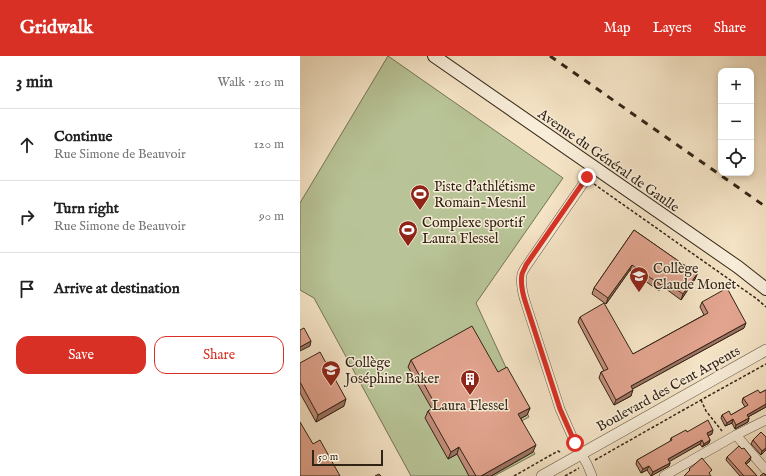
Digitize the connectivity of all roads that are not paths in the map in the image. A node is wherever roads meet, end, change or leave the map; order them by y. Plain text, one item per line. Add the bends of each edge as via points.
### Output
1 (434, 56) edge
2 (594, 168) junction
3 (766, 289) edge
4 (766, 350) edge
5 (766, 420) edge
6 (732, 437) junction
7 (581, 454) junction
8 (766, 470) edge
9 (679, 473) edge
10 (542, 476) edge
11 (592, 476) edge
12 (664, 476) edge

1 - 2 main road, Avenue du Général de Gaulle
2 - 3 main road, Avenue du Général de Gaulle
2 - 7 street via 522,274 522,291 557,403
4 - 7 street, Boulevard des Cent Arpents
5 - 6 street
6 - 8 street
6 - 9 street
7 - 10 street, Boulevard des Cent Arpents
7 - 11 street
9 - 12 street

